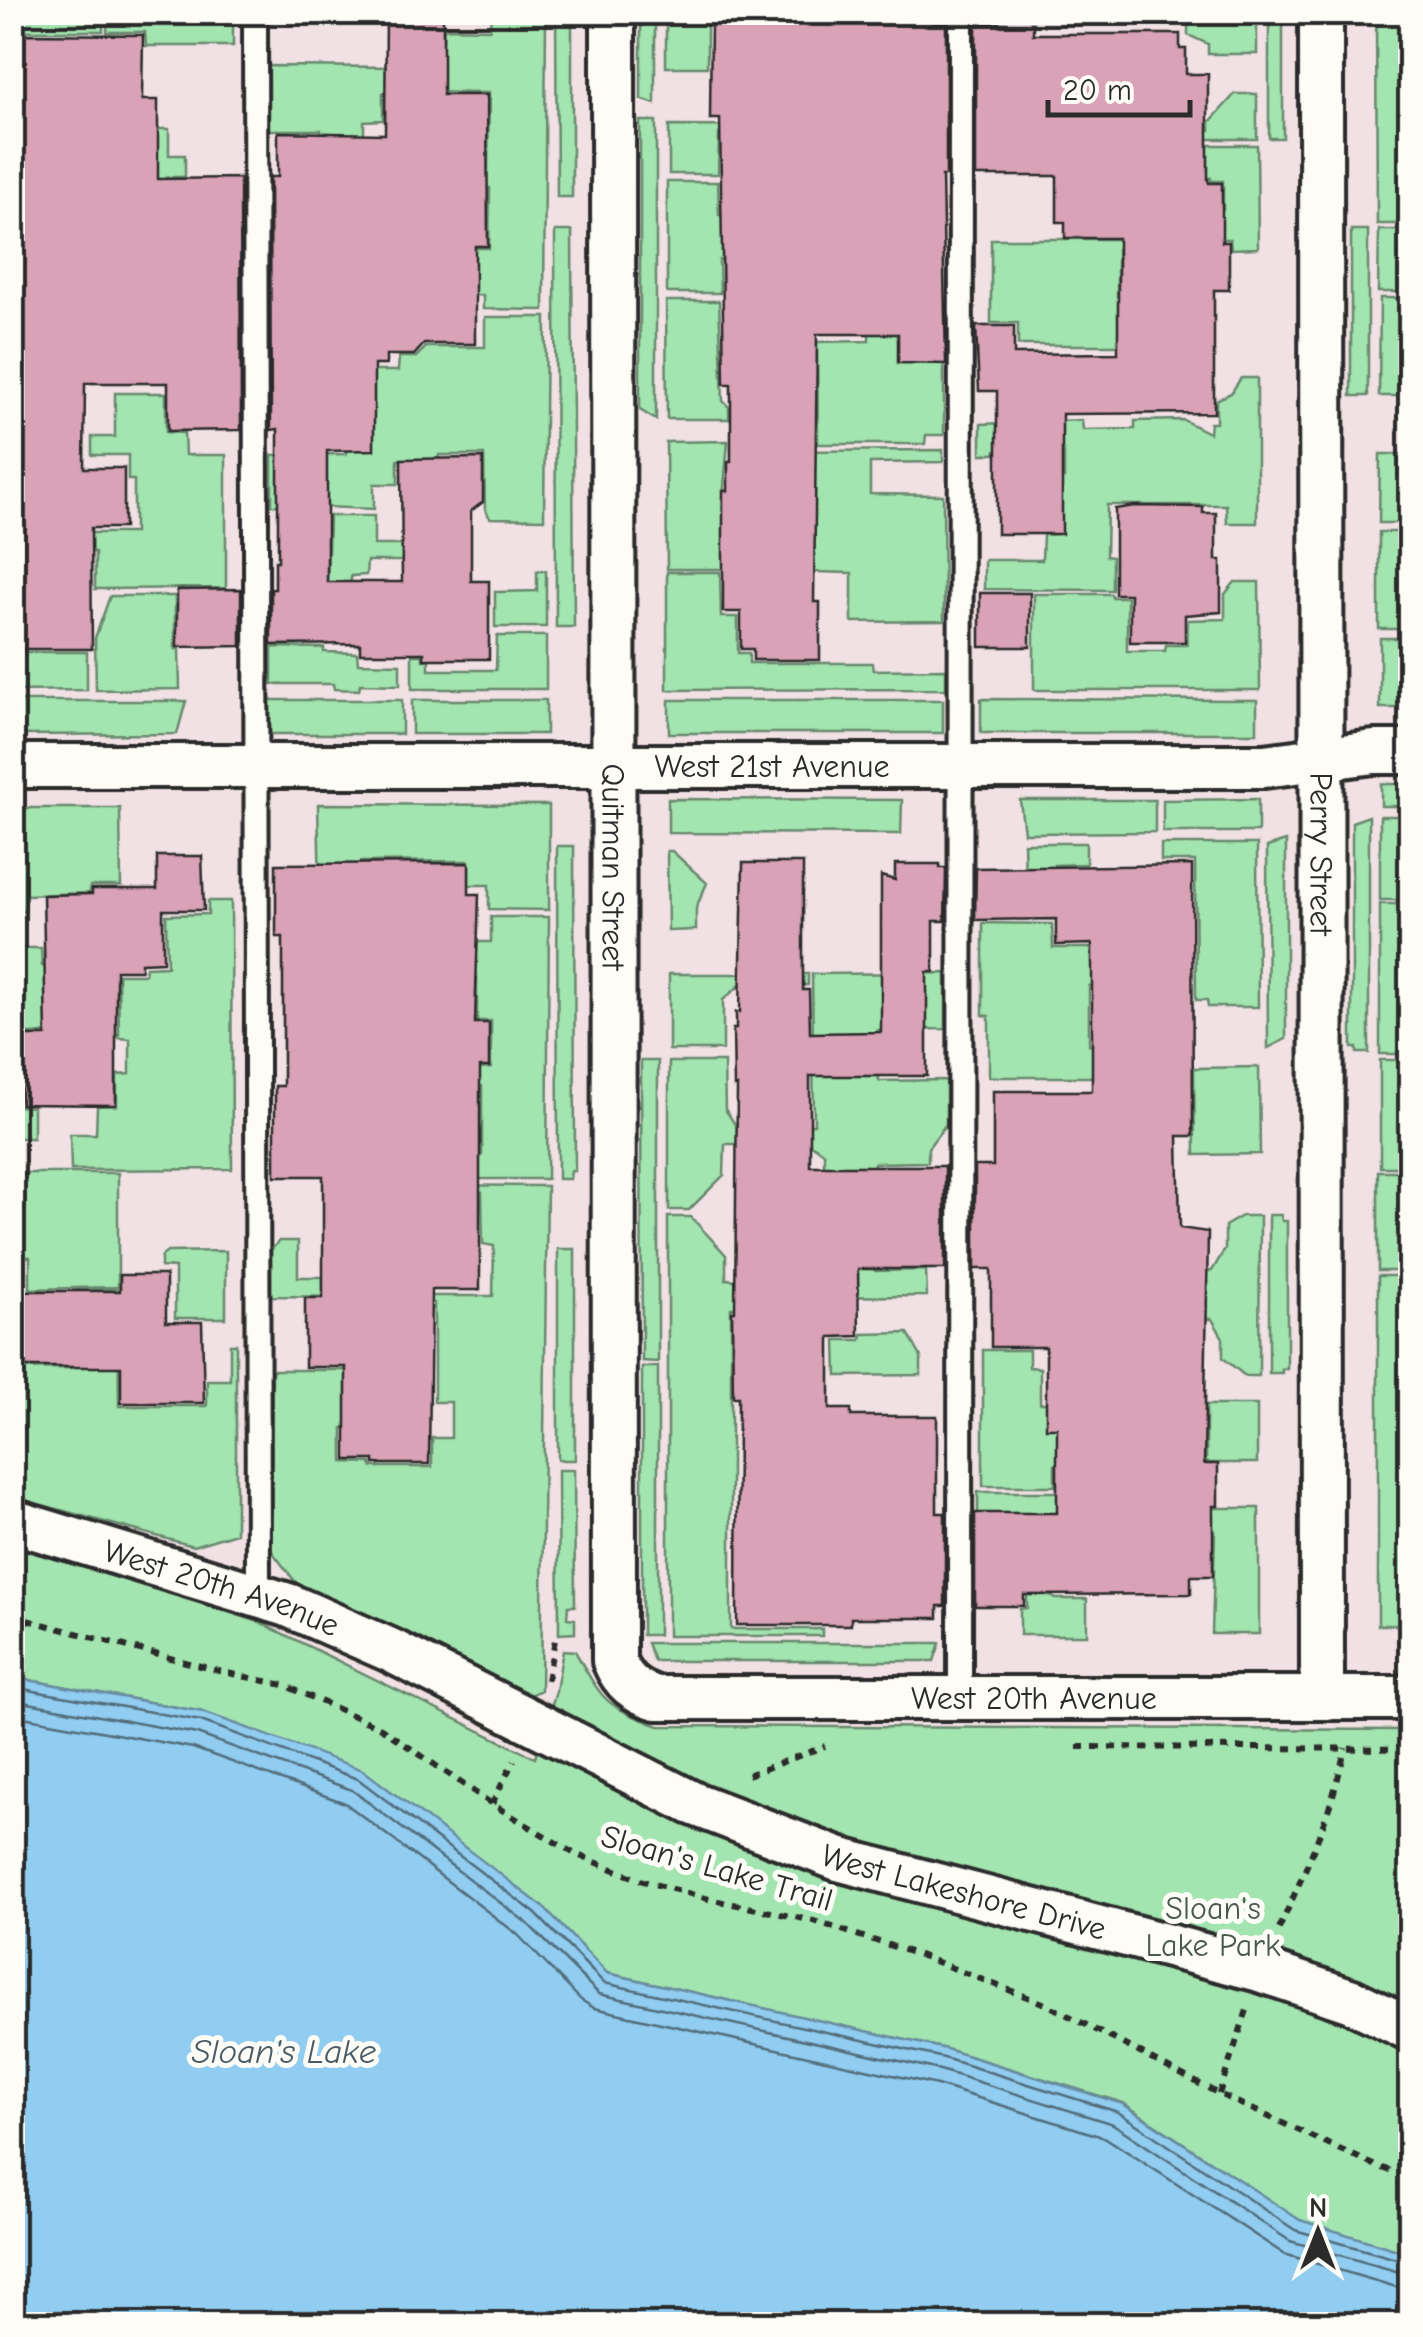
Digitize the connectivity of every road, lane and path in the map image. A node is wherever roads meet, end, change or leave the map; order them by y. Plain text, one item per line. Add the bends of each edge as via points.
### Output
1 (255, 12) edge
2 (612, 12) edge
3 (961, 12) edge
4 (1320, 12) edge
5 (1410, 752) edge
6 (1321, 759) junction
7 (12, 766) edge
8 (256, 766) junction
9 (614, 766) junction
10 (960, 766) junction
11 (12, 1521) edge
12 (258, 1593) junction
13 (12, 1616) edge
14 (657, 1698) joint
15 (960, 1698) junction
16 (1322, 1698) junction
17 (1410, 1698) edge
18 (1344, 1750) junction
19 (1410, 1750) edge
20 (692, 1803) joint
21 (1260, 1970) junction
22 (1410, 2029) edge
23 (1219, 2094) junction
24 (1410, 2178) edge

1 - 8 lane
2 - 9 street, Quitman Street
3 - 10 lane
4 - 6 street, Perry Street
5 - 6 street, West 21st Avenue
6 - 10 street, West 21st Avenue via 1264,766
6 - 16 street, Perry Street
7 - 8 street, West 21st Avenue
8 - 9 street, West 21st Avenue
8 - 12 lane
9 - 10 street, West 21st Avenue
9 - 14 street, Quitman Street via 614,1662 631,1687
10 - 15 lane
11 - 12 street, West 20th Avenue
12 - 20 street, West 20th Avenue via 390,1650
13 - 23 path, Sloan's Lake Trail via 284,1685 382,1728 575,1854 643,1880 814,1920 916,1954 1048,2004
14 - 15 street, West 20th Avenue
15 - 16 street, West 20th Avenue
16 - 17 street, West 20th Avenue
16 - 18 path via 1324,1735
18 - 19 path
18 - 21 path via 1303,1876
20 - 21 street, West Lakeshore Drive via 838,1859
21 - 22 street, West Lakeshore Drive
21 - 23 path
23 - 24 path, Sloan's Lake Trail

